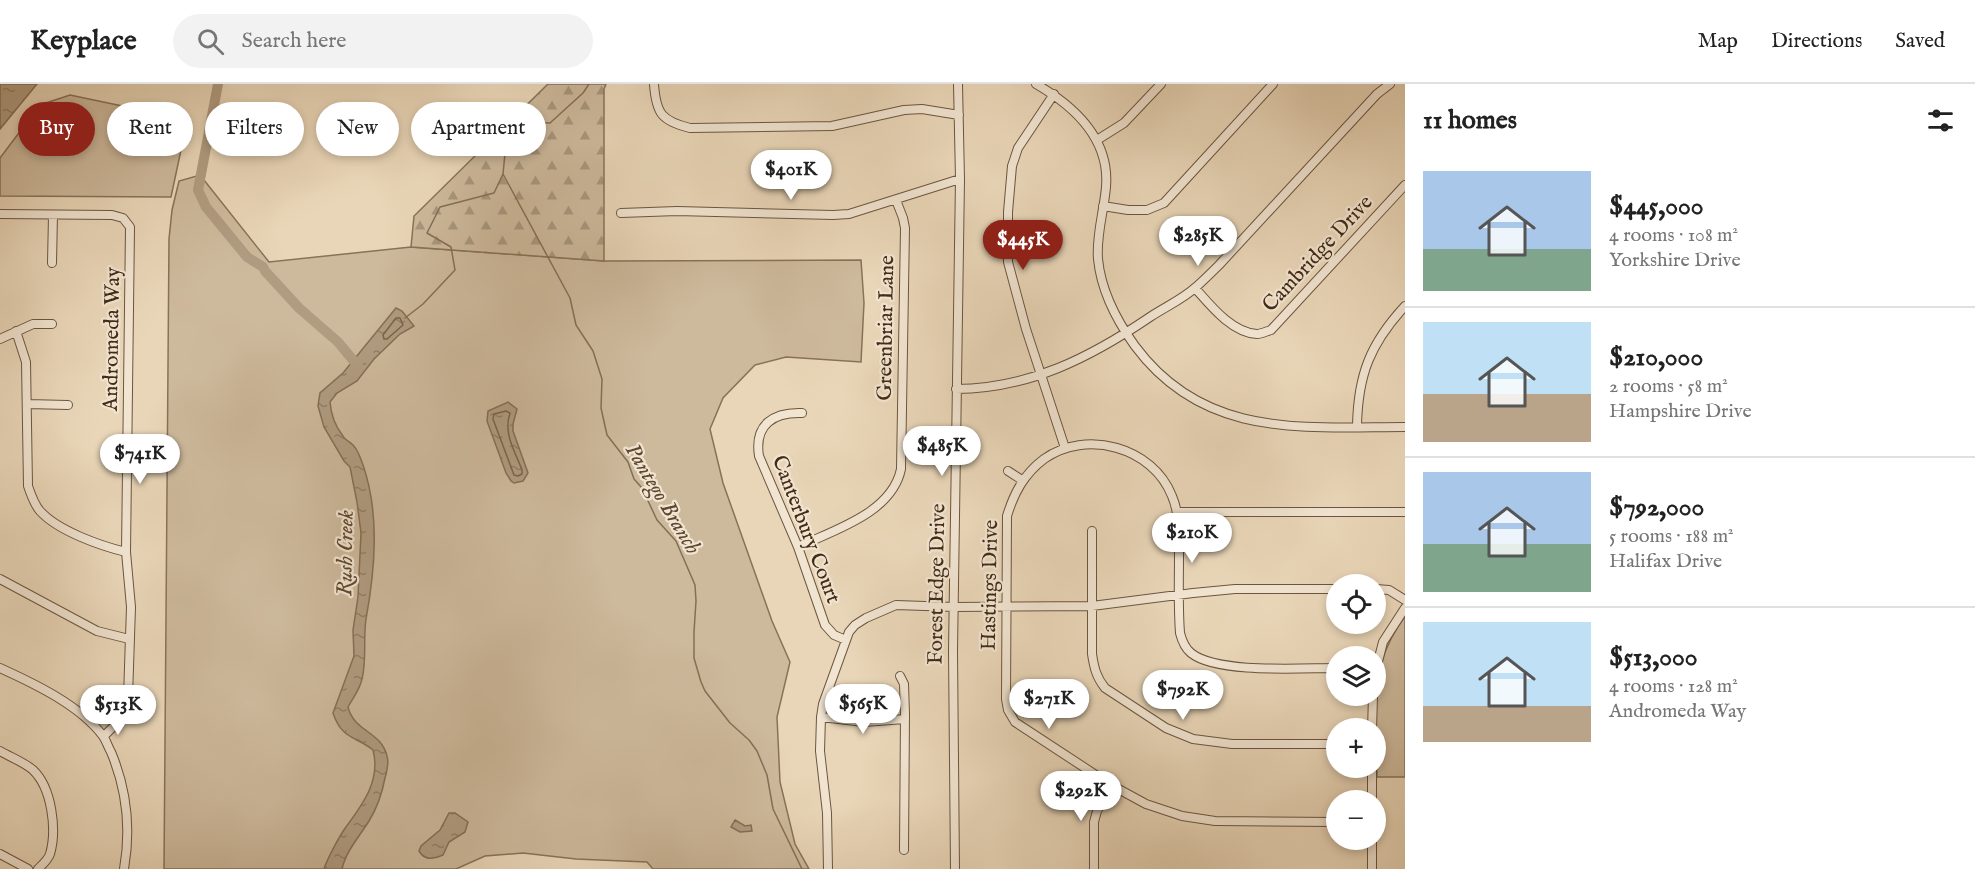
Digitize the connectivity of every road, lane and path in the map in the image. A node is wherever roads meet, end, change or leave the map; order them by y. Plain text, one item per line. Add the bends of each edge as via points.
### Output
1 (654, 84) edge
2 (958, 84) edge
3 (1036, 84) edge
4 (1161, 84) edge
5 (1273, 84) edge
6 (1390, 84) edge
7 (1054, 94) junction
8 (959, 114) junction
9 (1097, 140) junction
10 (960, 178) junction
11 (1405, 185) edge
12 (896, 200) junction
13 (1103, 206) junction
14 (621, 213) dead end
15 (0, 214) edge
16 (53, 215) junction
17 (52, 263) dead end
18 (1195, 288) junction
19 (1405, 306) edge
20 (52, 324) dead end
21 (16, 331) junction
22 (1126, 333) junction
23 (0, 339) edge
24 (1042, 374) junction
25 (956, 389) junction
26 (27, 404) junction
27 (68, 405) dead end
28 (802, 413) dead end
29 (1357, 426) junction
30 (1405, 427) edge
31 (1065, 448) junction
32 (1008, 471) dead end
33 (1022, 480) junction
34 (1177, 512) junction
35 (1405, 512) edge
36 (1092, 531) dead end
37 (798, 547) junction
38 (126, 552) junction
39 (0, 579) edge
40 (1326, 589) edge
41 (1386, 590) edge
42 (1179, 595) junction
43 (1405, 600) edge
44 (1092, 606) junction
45 (954, 607) junction
46 (1006, 607) junction
47 (1405, 608) edge
48 (129, 639) junction
49 (846, 640) junction
50 (1382, 646) edge
51 (0, 668) edge
52 (1326, 668) edge
53 (900, 676) dead end
54 (821, 717) junction
55 (905, 719) junction
56 (104, 736) junction
57 (1326, 744) edge
58 (0, 751) edge
59 (1111, 785) junction
60 (1326, 822) edge
61 (904, 850) dead end
62 (1372, 850) edge
63 (0, 854) edge
64 (28, 869) edge
65 (38, 869) edge
66 (124, 869) edge
67 (828, 869) edge
68 (955, 869) edge
69 (1094, 869) edge
70 (1372, 869) edge

1 - 8 street via 657,105 664,117 690,128 845,124 904,110
2 - 8 street, Forest Edge Drive
3 - 7 street
4 - 9 street via 1124,123
5 - 13 street via 1164,202 1146,210
6 - 18 street
7 - 9 street via 1076,113
7 - 24 street via 1018,148 1012,166 1008,212 1008,262
8 - 10 street, Forest Edge Drive
9 - 13 street via 1106,179
10 - 12 street
10 - 25 street, Forest Edge Drive
11 - 18 street, Cambridge Drive via 1271,330 1257,334 1240,329 1217,314
12 - 14 street via 863,211 832,215
12 - 37 street, Greenbriar Lane via 905,228 898,480 883,502 870,512
13 - 22 street via 1098,260 1104,287
15 - 16 street
16 - 17 street
16 - 38 street, Andromeda Way via 112,215 123,218 130,232
18 - 22 street
19 - 29 street via 1382,333 1370,355 1360,386
20 - 21 street via 33,324
21 - 23 street
21 - 26 street via 26,362
22 - 24 street via 1078,360
22 - 29 street via 1150,365 1181,391 1226,414 1284,427
24 - 25 street via 997,387
24 - 31 street
25 - 45 street, Forest Edge Drive
26 - 27 street
26 - 38 street via 28,486 41,512 60,526
28 - 37 street, Canterbury Court via 772,418 762,430 758,451
29 - 30 street
31 - 33 street, Hastings Drive via 1045,459
31 - 34 street via 1095,444 1128,452 1149,465 1165,482
32 - 33 street
33 - 46 street, Hastings Drive via 1007,516
34 - 35 street
34 - 42 street
36 - 44 street
37 - 49 street, Canterbury Court via 825,625
38 - 48 street, Andromeda Way
39 - 48 street via 97,631
40 - 42 street via 1235,589
41 - 43 street
42 - 44 street
42 - 52 street via 1183,643 1191,653 1210,663 1232,667
44 - 46 street
44 - 57 street via 1092,654 1099,681 1166,729 1193,739 1232,744
45 - 46 street
45 - 49 street via 897,605 855,625
45 - 68 street, Forest Edge Drive
46 - 59 street, Hastings Drive via 1006,699 1011,717
47 - 50 street
48 - 56 street, Andromeda Way via 126,707 123,717
49 - 54 street
51 - 56 street via 61,700
53 - 55 street via 904,684
54 - 55 street via 864,722
54 - 67 street
55 - 61 street
56 - 66 street via 118,768 126,806
58 - 65 street via 32,769 48,796 53,834 49,857
59 - 60 street, Hastings Drive via 1146,804 1182,816 1225,821
59 - 69 street via 1094,822
62 - 70 street
63 - 64 street

